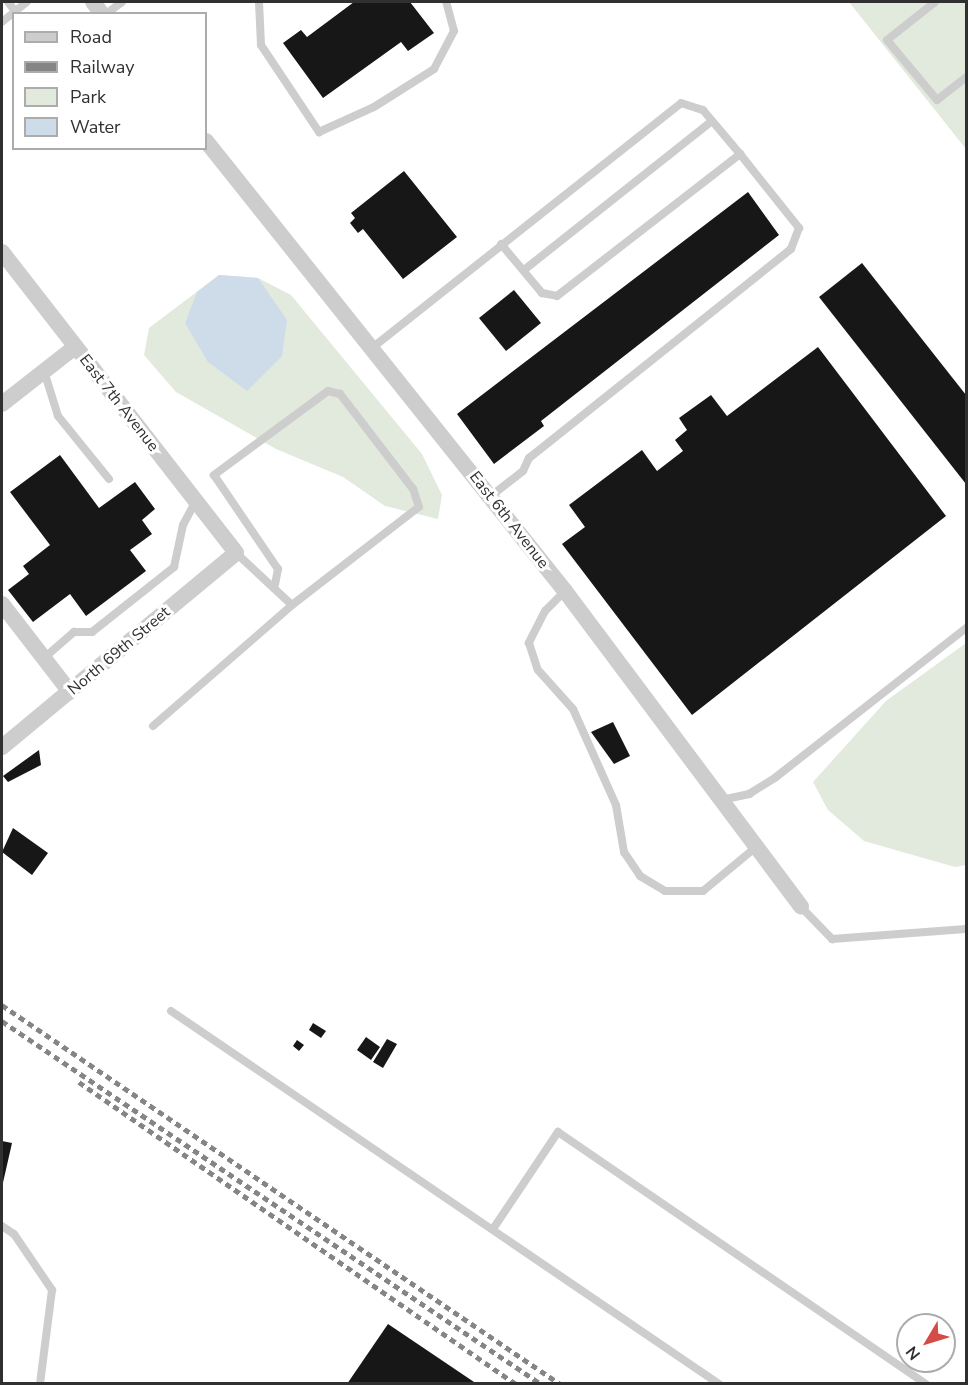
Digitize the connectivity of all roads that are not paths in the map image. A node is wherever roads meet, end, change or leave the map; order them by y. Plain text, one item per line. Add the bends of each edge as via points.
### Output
1 (8, 2) edge
2 (27, 2) edge
3 (122, 2) edge
4 (261, 2) edge
5 (446, 2) edge
6 (935, 2) edge
7 (15, 11) joint
8 (107, 12) edge
9 (966, 77) edge
10 (712, 121) junction
11 (207, 142) edge
12 (740, 154) junction
13 (501, 244) junction
14 (2, 252) edge
15 (524, 270) junction
16 (75, 347) junction
17 (372, 348) junction
18 (44, 371) junction
19 (2, 404) edge
20 (109, 479) dead end
21 (491, 495) junction
22 (196, 501) junction
23 (236, 553) junction
24 (275, 584) junction
25 (565, 591) junction
26 (2, 604) edge
27 (292, 605) junction
28 (966, 628) edge
29 (44, 658) junction
30 (70, 692) junction
31 (153, 726) dead end
32 (2, 747) edge
33 (717, 801) junction
34 (754, 848) junction
35 (801, 907) joint
36 (966, 929) edge
37 (171, 1011) dead end
38 (2, 1226) edge
39 (493, 1229) junction
40 (40, 1383) edge
41 (719, 1383) edge
42 (926, 1383) edge

1 - 7 lane
2 - 7 lane
3 - 8 lane
4 - 5 lane via 261,45 319,132 374,107 434,69 454,31
6 - 9 lane via 887,40 937,100
10 - 12 lane
10 - 13 lane via 703,110 681,103
10 - 15 lane
11 - 17 street, East 6th Avenue
12 - 15 lane via 558,296 542,293
12 - 21 lane via 799,228 791,249 529,458 523,471
13 - 15 lane
13 - 17 lane
14 - 16 street, East 7th Avenue
16 - 18 street
16 - 22 street, East 7th Avenue
17 - 21 street, East 6th Avenue
18 - 19 street
18 - 20 lane via 58,416
21 - 25 street, East 6th Avenue
22 - 23 street, East 7th Avenue
22 - 29 lane via 183,525 174,567 92,632 74,632
23 - 24 lane
23 - 30 street, North 69th Street
24 - 27 lane
24 - 27 lane via 278,569 214,475 328,392 340,394 413,489 419,507
25 - 33 street, East 6th Avenue
25 - 34 lane via 545,611 529,643 538,670 573,709 616,805 624,852 640,876 665,891 703,891
26 - 29 street
27 - 31 lane
28 - 33 lane via 776,777 749,794
29 - 30 street
30 - 32 street, North 69th Street
33 - 34 street, East 6th Avenue
34 - 35 street, East 6th Avenue
35 - 36 lane via 832,939
37 - 39 lane
38 - 40 lane via 14,1234 52,1290
39 - 41 lane
39 - 42 lane via 558,1132

